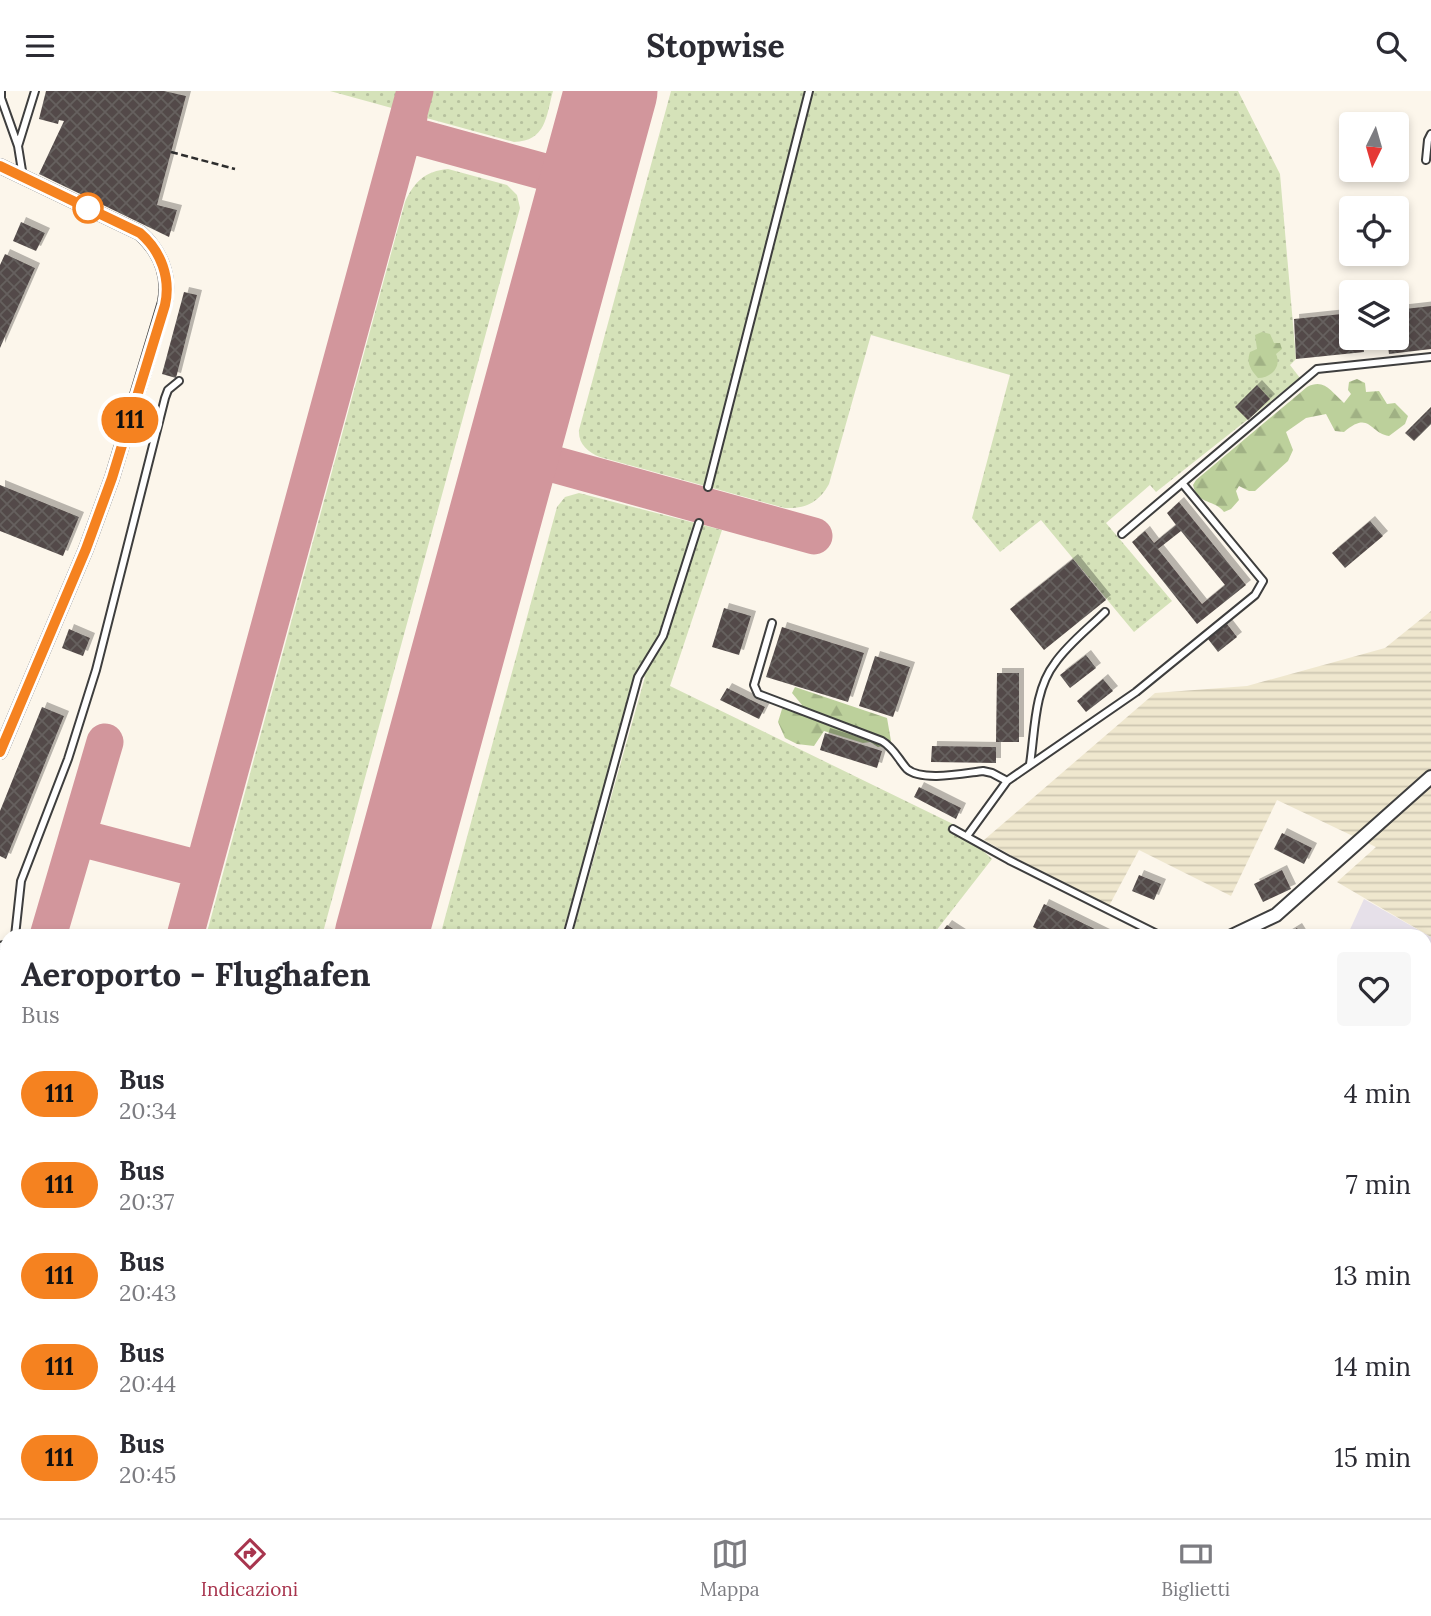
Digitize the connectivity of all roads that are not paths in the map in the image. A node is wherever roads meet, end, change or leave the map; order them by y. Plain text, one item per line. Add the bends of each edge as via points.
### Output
1 (1, 91) edge
2 (35, 91) edge
3 (809, 91) edge
4 (1431, 134) edge
5 (18, 146) junction
6 (1426, 160) dead end
7 (0, 166) edge
8 (23, 177) junction
9 (1431, 357) edge
10 (179, 380) dead end
11 (1182, 484) junction
12 (708, 487) dead end
13 (699, 523) dead end
14 (1122, 534) dead end
15 (1105, 612) dead end
16 (772, 623) dead end
17 (0, 752) edge
18 (1030, 764) junction
19 (1431, 777) edge
20 (1007, 781) junction
21 (953, 829) dead end
22 (967, 836) junction
23 (16, 929) edge
24 (569, 929) edge
25 (1147, 929) edge
26 (1247, 929) edge

1 - 5 lane
2 - 5 lane
3 - 12 lane
4 - 6 lane
5 - 8 lane
7 - 8 street
8 - 17 street via 140,233 163,264 167,288 104,501
9 - 11 lane via 1317,369
10 - 23 lane via 165,397 80,724 21,880
11 - 14 lane
11 - 18 lane via 1263,581 1255,595 1136,692
13 - 24 lane via 663,636 638,677
15 - 18 lane via 1047,676
16 - 20 lane via 754,685 758,694 890,745 911,772 930,776 983,771
18 - 20 lane
19 - 26 street via 1276,915
20 - 22 lane
21 - 22 lane
22 - 25 lane

